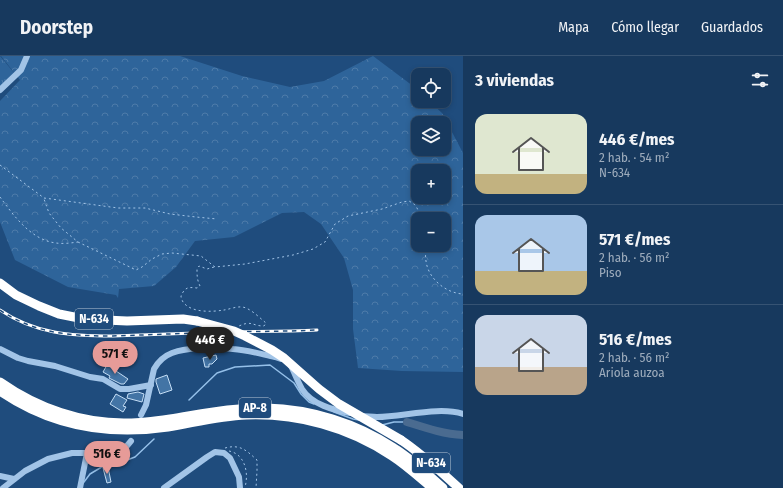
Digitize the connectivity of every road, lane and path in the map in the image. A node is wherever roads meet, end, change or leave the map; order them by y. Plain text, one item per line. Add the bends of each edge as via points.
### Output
1 (27, 56) edge
2 (0, 90) edge
3 (0, 165) edge
4 (0, 197) edge
5 (44, 198) junction
6 (419, 212) edge
7 (217, 219) dead end
8 (78, 242) junction
9 (426, 252) edge
10 (215, 267) junction
11 (0, 283) edge
12 (463, 294) edge
13 (237, 327) dead end
14 (226, 336) dead end
15 (213, 348) junction
16 (0, 349) edge
17 (0, 382) edge
18 (151, 385) junction
19 (0, 391) edge
20 (463, 414) edge
21 (141, 415) dead end
22 (131, 441) dead end
23 (87, 453) junction
24 (0, 476) edge
25 (14, 479) junction
26 (3, 488) edge
27 (80, 488) edge
28 (164, 488) edge
29 (240, 488) edge
30 (245, 488) edge
31 (256, 488) edge
32 (432, 488) edge
33 (443, 488) edge
34 (459, 488) edge

1 - 2 street via 21,70
3 - 5 path
4 - 8 path via 24,227 41,238 56,243
5 - 7 path via 118,208 145,208 196,218
5 - 8 path via 50,213
6 - 10 path via 410,201 348,216 335,224 325,242 313,249 279,258
8 - 10 path via 136,270 162,254 172,253 201,256
9 - 12 path via 429,272 436,282 447,290
10 - 13 path via 207,269 199,266 196,269 197,282 200,286 183,290 183,302 198,310 209,312 246,308 266,323 264,326 258,326 251,322
11 - 34 highway, N-634 / N-634, bridge via 16,295 39,306 78,318 127,321 183,319 234,331 272,350 339,404 416,450
14 - 15 path
15 - 18 street via 172,353 156,365
15 - 20 street via 234,349 285,360 308,396 316,402 344,412 376,417 434,412
16 - 18 street via 28,361 103,379 120,389
17 - 33 highway, AP-8 via 25,398 53,410 106,422 144,422 240,408 290,409 311,413 376,437 408,458
18 - 21 street
19 - 32 highway, AP-8 via 56,419 103,429 141,430 245,415 288,416 310,420 373,444 404,464
22 - 23 street via 119,451
23 - 25 street via 48,458
23 - 27 street
24 - 25 street
25 - 26 street
28 - 29 street via 215,452 224,453 230,458 240,477
30 - 31 path via 245,464 233,451 223,449 238,447 257,460

